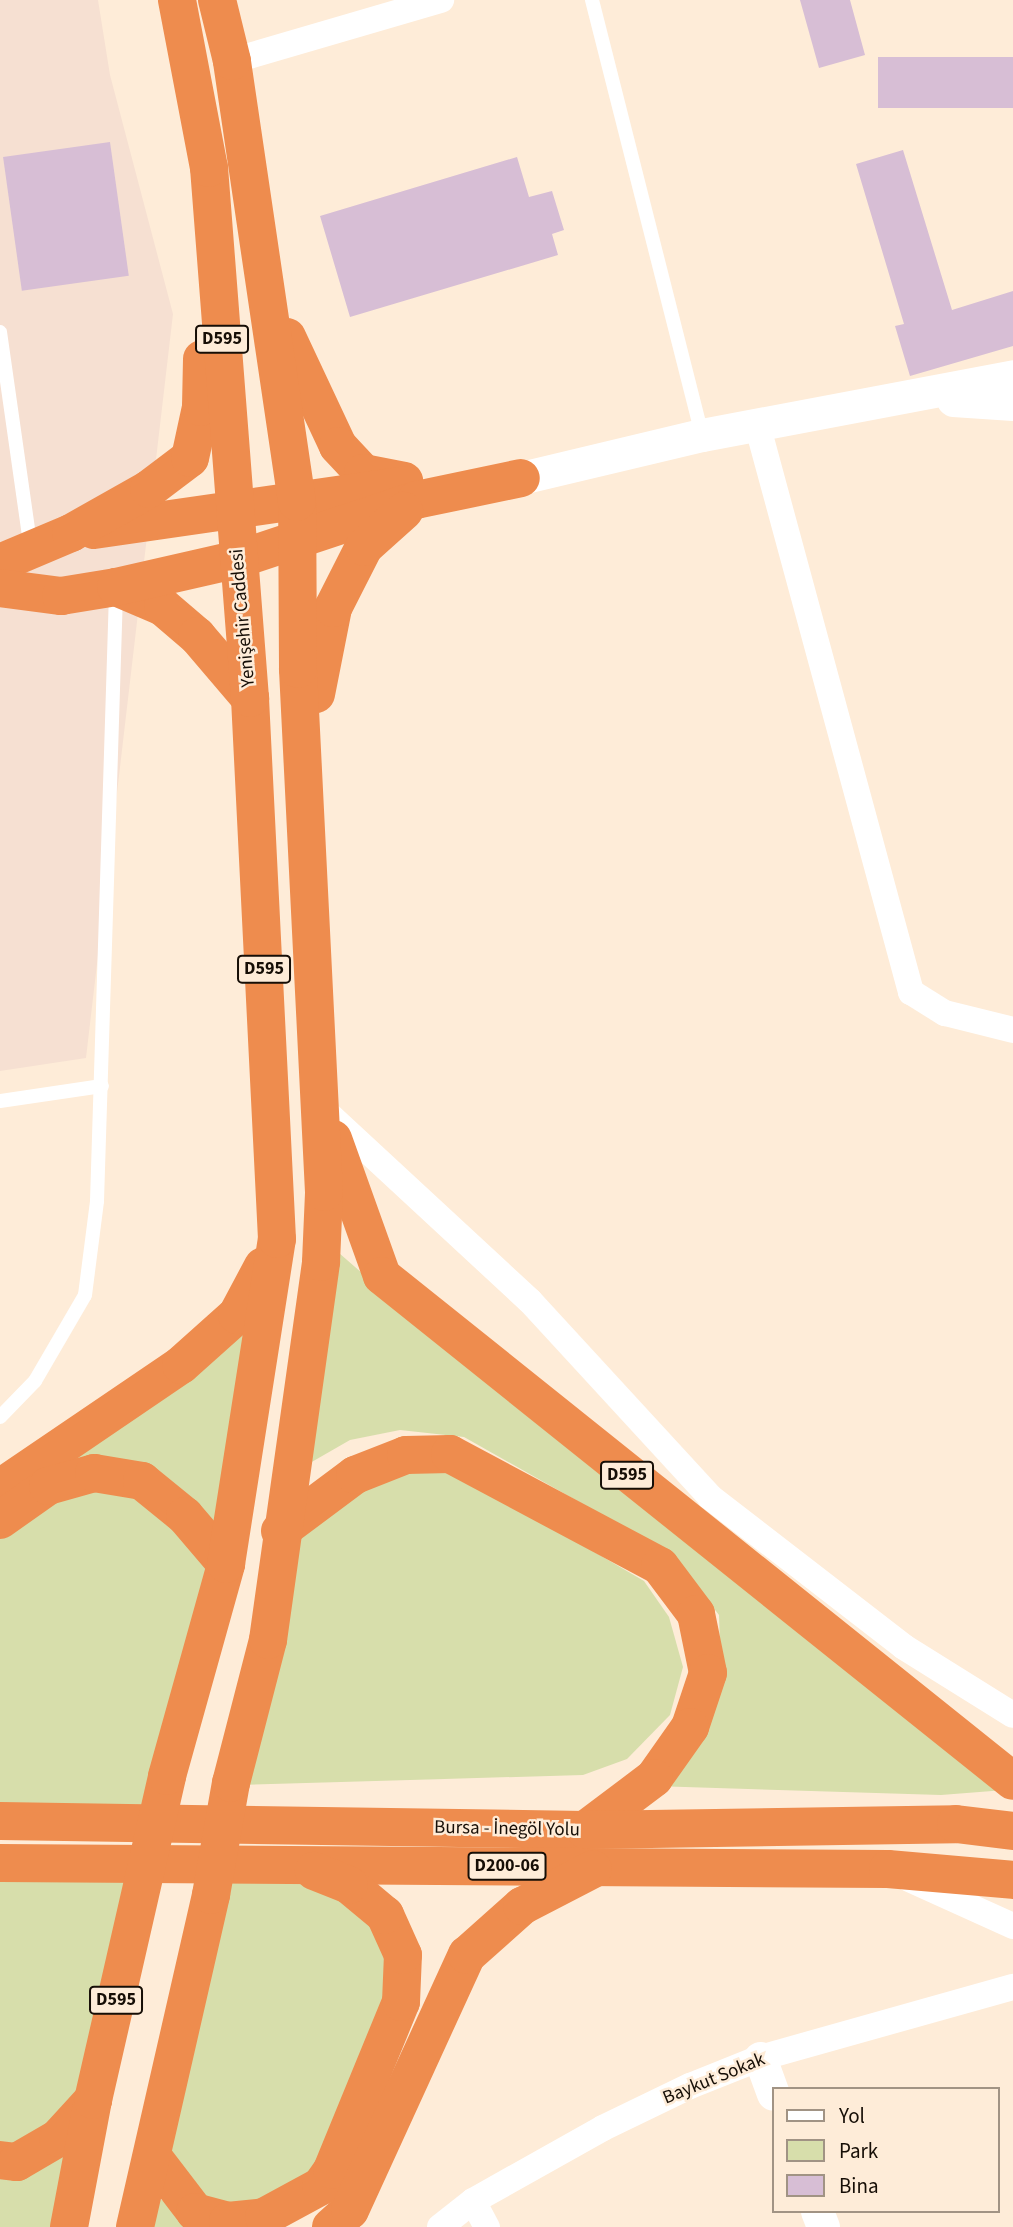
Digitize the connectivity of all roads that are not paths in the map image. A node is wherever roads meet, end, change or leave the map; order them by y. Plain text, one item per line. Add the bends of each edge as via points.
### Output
1 (177, 0) edge
2 (217, 0) edge
3 (441, 0) edge
4 (592, 0) edge
5 (232, 61) junction
6 (209, 168) junction
7 (268, 297) junction
8 (0, 332) edge
9 (1013, 376) edge
10 (901, 398) junction
11 (1013, 404) edge
12 (757, 424) junction
13 (702, 435) junction
14 (521, 478) joint
15 (415, 492) junction
16 (297, 502) junction
17 (235, 511) junction
18 (71, 533) junction
19 (300, 540) junction
20 (16, 556) edge
21 (239, 559) junction
22 (0, 587) edge
23 (116, 587) junction
24 (250, 698) junction
25 (306, 802) junction
26 (1013, 1030) edge
27 (102, 1086) junction
28 (0, 1101) edge
29 (323, 1110) junction
30 (277, 1239) junction
31 (0, 1417) edge
32 (0, 1488) edge
33 (0, 1520) edge
34 (280, 1531) junction
35 (226, 1564) junction
36 (1013, 1714) edge
37 (1013, 1781) edge
38 (0, 1821) edge
39 (585, 1830) junction
40 (1013, 1831) edge
41 (0, 1863) edge
42 (302, 1866) junction
43 (598, 1866) junction
44 (888, 1869) junction
45 (1013, 1880) edge
46 (1013, 1926) edge
47 (1012, 1991) edge
48 (760, 2059) junction
49 (772, 2091) edge
50 (93, 2100) junction
51 (153, 2157) junction
52 (0, 2160) edge
53 (473, 2202) junction
54 (69, 2227) edge
55 (135, 2227) edge
56 (331, 2227) edge
57 (440, 2227) edge
58 (487, 2227) edge

1 - 6 highway, Yenişehir Caddesi / D595
2 - 5 highway, D595
3 - 5 street
4 - 13 lane
5 - 7 highway, D595
6 - 17 highway, Yenişehir Caddesi / D595
6 - 18 highway via 201,407 190,458 149,489
7 - 15 highway via 338,446 363,473
7 - 16 highway, D595
8 - 20 lane
9 - 10 street
10 - 11 street
10 - 12 street
12 - 13 street
12 - 26 street via 911,992 945,1013
13 - 14 street
14 - 15 highway
15 - 16 highway
15 - 19 highway
15 - 25 highway via 364,547 333,608 317,681
16 - 17 highway
16 - 19 highway, D595
17 - 18 highway
17 - 21 highway, Yenişehir Caddesi / D595
18 - 20 highway
19 - 21 highway
19 - 25 highway, D595 via 298,669
21 - 23 highway
21 - 24 highway, Yenişehir Caddesi / D595
22 - 23 highway via 61,596
23 - 24 highway via 163,607 197,636
23 - 27 lane
24 - 30 highway, Yenişehir Caddesi / D595
25 - 29 highway, D595
27 - 28 lane
27 - 31 lane via 97,1200 85,1295 35,1381
29 - 34 highway via 321,1262
29 - 36 street via 530,1301 710,1497 904,1647
29 - 37 highway, D595 via 382,1276
30 - 32 highway via 237,1315 181,1365
30 - 35 highway, D595
33 - 35 highway via 48,1486 94,1473 142,1481 185,1516
34 - 39 highway via 355,1475 406,1455 450,1454 660,1566 696,1614 708,1673 690,1727 654,1777
34 - 51 highway via 268,1640 231,1783
35 - 50 highway, D595 via 167,1776
38 - 39 highway, Bursa - İnegöl Yolu / D200-06
39 - 40 highway, Bursa - İnegöl Yolu / D200-06 via 957,1824
41 - 42 highway, Bursa - İnegöl Yolu / D200-06
42 - 43 highway, Bursa - İnegöl Yolu / D200-06
42 - 51 highway via 349,1885 385,1915 403,1955 401,2002 332,2170 321,2186 264,2217 228,2221 195,2212
43 - 44 highway, Bursa - İnegöl Yolu / D200-06
43 - 56 highway via 522,1906 467,1955 350,2210
44 - 45 highway, Bursa - İnegöl Yolu / D200-06
44 - 46 street
47 - 48 street, Baykut Sokak
48 - 49 street
48 - 53 street, Baykut Sokak via 603,2128
50 - 52 highway, D595 via 58,2138 18,2162
50 - 54 highway
51 - 55 highway
53 - 57 street, Baykut Sokak
53 - 58 street

